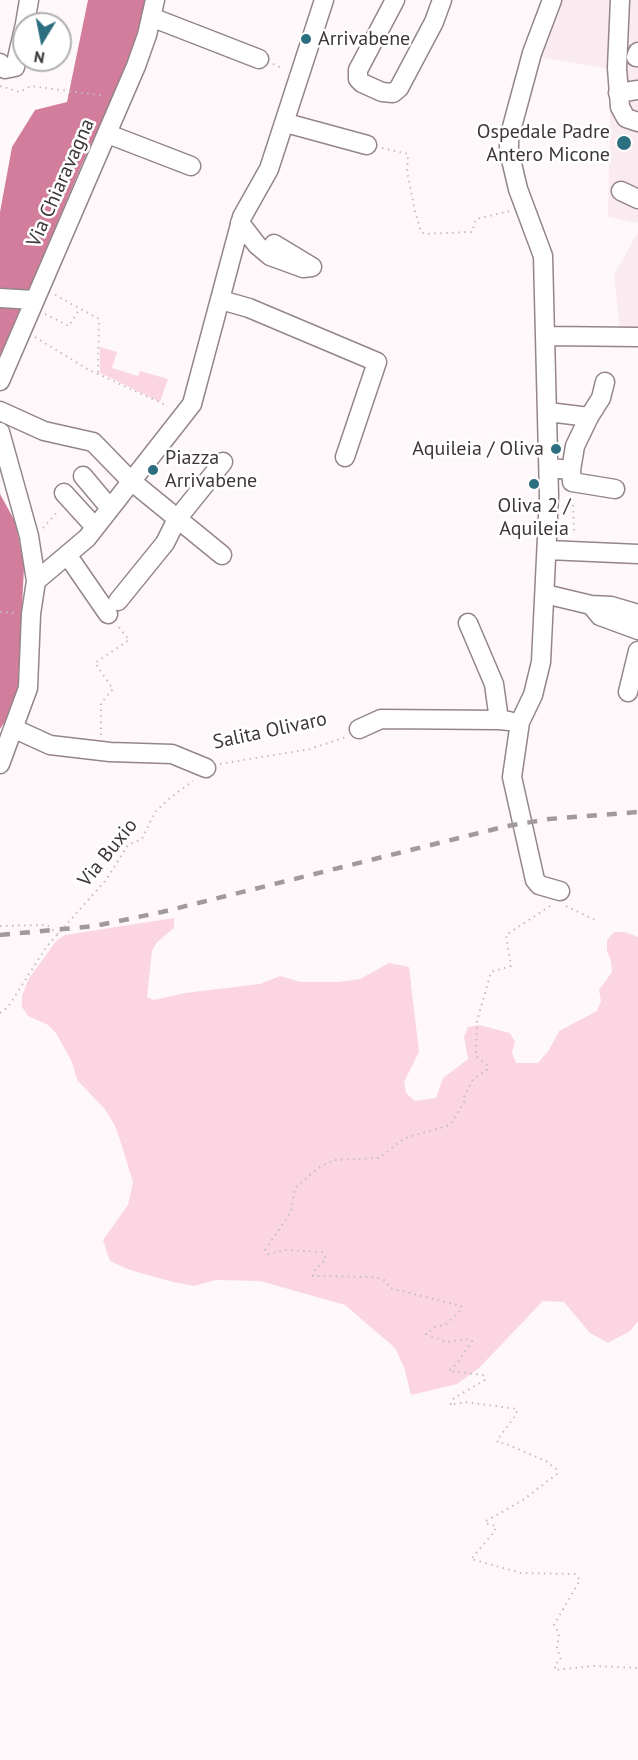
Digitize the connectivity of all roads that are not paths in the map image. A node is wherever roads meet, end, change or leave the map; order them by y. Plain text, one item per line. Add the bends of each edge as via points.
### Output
1 (324, 0) edge
2 (395, 0) edge
3 (442, 0) edge
4 (552, 0) edge
5 (620, 0) edge
6 (153, 9) edge
7 (259, 59) road end
8 (638, 90) edge
9 (618, 93) junction
10 (638, 122) edge
11 (286, 123) junction
12 (108, 134) junction
13 (367, 145) road end
14 (190, 166) dead end
15 (621, 191) dead end
16 (638, 199) edge
17 (240, 223) junction
18 (274, 244) dead end
19 (0, 298) edge
20 (33, 298) junction
21 (221, 300) junction
22 (547, 336) junction
23 (638, 337) edge
24 (0, 381) edge
25 (605, 382) dead end
26 (0, 411) edge
27 (548, 412) junction
28 (590, 417) junction
29 (0, 432) edge
30 (345, 458) dead end
31 (223, 462) dead end
32 (549, 468) junction
33 (83, 476) dead end
34 (572, 476) junction
35 (127, 484) junction
36 (615, 489) dead end
37 (64, 493) dead end
38 (110, 507) junction
39 (177, 519) junction
40 (94, 527) junction
41 (548, 550) junction
42 (638, 554) edge
43 (222, 555) dead end
44 (68, 556) junction
45 (36, 581) junction
46 (119, 581) dead end
47 (545, 594) junction
48 (591, 605) junction
49 (638, 614) edge
50 (468, 622) dead end
51 (638, 630) edge
52 (638, 651) edge
53 (628, 692) dead end
54 (499, 720) junction
55 (520, 722) junction
56 (15, 729) junction
57 (359, 729) road end
58 (0, 764) edge
59 (206, 768) road end
60 (561, 898) road end

1 - 11 street
2 - 3 street via 358,70 362,83 393,93 434,22
4 - 22 street via 532,53 509,138 525,207 543,256
5 - 9 street
6 - 7 street
6 - 12 street, Via Chiaravagna via 136,66
8 - 9 street
9 - 10 street via 623,115
11 - 13 street
11 - 17 street via 269,169
12 - 14 street
12 - 20 street, Via Chiaravagna
15 - 16 street
17 - 18 street via 270,256 303,268 312,267
17 - 21 street
19 - 20 street
20 - 24 street, Via Chiaravagna
21 - 30 street via 377,362
21 - 35 street via 196,395
22 - 23 street
22 - 27 street
25 - 28 street
26 - 35 street via 44,431 93,442
27 - 28 street
27 - 32 street
28 - 34 street via 575,446
29 - 45 street via 29,536
31 - 39 street
32 - 34 street
32 - 41 street
33 - 38 street
34 - 36 street
35 - 38 street
35 - 39 street
35 - 46 street via 164,522
37 - 40 street
38 - 40 street
39 - 43 street
39 - 44 street via 165,543 113,608
40 - 44 street
41 - 42 street
41 - 47 street
44 - 45 street
45 - 56 street via 28,688
47 - 48 street
47 - 55 street via 541,662
48 - 49 street
48 - 51 street via 600,616
50 - 54 street via 494,684
52 - 53 street
54 - 55 street
54 - 57 street via 381,718
55 - 60 street via 512,777 531,869 539,885
56 - 58 street
56 - 59 street, Salita Olivaro via 50,745 172,754

